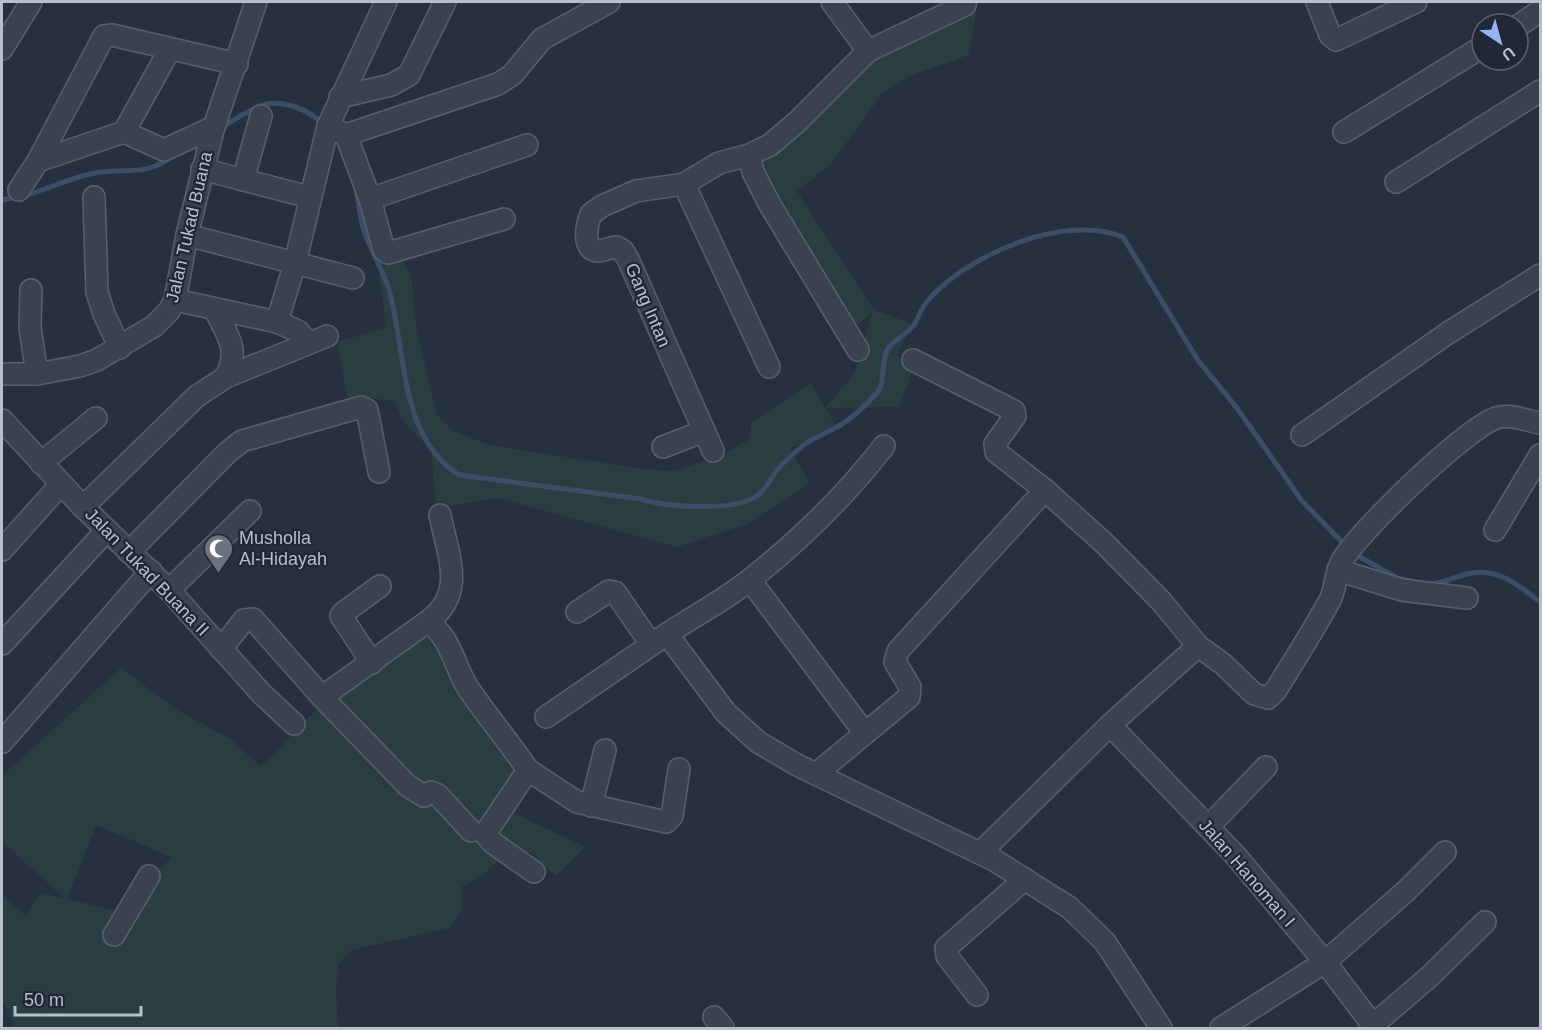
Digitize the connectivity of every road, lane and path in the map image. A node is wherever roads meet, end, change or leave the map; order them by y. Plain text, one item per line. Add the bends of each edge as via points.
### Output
1 (31, 2) edge
2 (256, 2) edge
3 (386, 2) edge
4 (446, 2) edge
5 (609, 2) edge
6 (832, 2) edge
7 (1317, 2) edge
8 (1416, 2) edge
9 (965, 5) dead end
10 (2, 49) edge
11 (171, 49) junction
12 (868, 51) junction
13 (1470, 54) edge
14 (237, 64) junction
15 (1540, 91) edge
16 (340, 97) junction
17 (261, 116) dead end
18 (213, 131) junction
19 (332, 131) junction
20 (124, 132) junction
21 (1344, 132) dead end
22 (527, 145) dead end
23 (749, 155) junction
24 (38, 161) junction
25 (202, 169) junction
26 (243, 180) junction
27 (1396, 182) dead end
28 (684, 184) junction
29 (19, 190) dead end
30 (94, 197) dead end
31 (309, 197) junction
32 (370, 199) junction
33 (504, 219) dead end
34 (187, 234) junction
35 (295, 262) junction
36 (1540, 275) edge
37 (353, 278) dead end
38 (31, 290) dead end
39 (175, 300) junction
40 (215, 310) junction
41 (272, 321) junction
42 (120, 348) junction
43 (858, 350) dead end
44 (913, 360) dead end
45 (770, 367) dead end
46 (2, 374) edge
47 (37, 374) junction
48 (226, 377) junction
49 (96, 418) dead end
50 (2, 420) edge
51 (1540, 423) edge
52 (704, 431) junction
53 (1302, 435) dead end
54 (884, 446) dead end
55 (663, 447) dead end
56 (713, 451) dead end
57 (1540, 455) edge
58 (41, 463) junction
59 (379, 472) dead end
60 (61, 484) junction
61 (1044, 490) junction
62 (83, 507) junction
63 (250, 511) dead end
64 (440, 516) dead end
65 (107, 530) junction
66 (1495, 530) dead end
67 (2, 550) edge
68 (129, 552) junction
69 (1340, 565) junction
70 (151, 571) junction
71 (750, 580) junction
72 (380, 586) dead end
73 (169, 590) junction
74 (1467, 598) dead end
75 (577, 612) dead end
76 (427, 622) junction
77 (659, 639) junction
78 (2, 644) edge
79 (1198, 646) junction
80 (221, 649) junction
81 (372, 663) junction
82 (322, 697) junction
83 (546, 717) dead end
84 (294, 724) dead end
85 (1110, 725) junction
86 (864, 732) junction
87 (2, 742) edge
88 (604, 750) dead end
89 (1266, 767) dead end
90 (679, 769) dead end
91 (528, 770) junction
92 (816, 774) junction
93 (591, 806) junction
94 (1208, 827) junction
95 (471, 831) dead end
96 (1445, 852) dead end
97 (980, 853) junction
98 (534, 872) dead end
99 (149, 876) dead end
100 (1025, 879) junction
101 (1485, 922) dead end
102 (114, 935) dead end
103 (1325, 962) junction
104 (977, 995) dead end
105 (1374, 1027) edge
106 (1225, 1028) edge
107 (1161, 1029) edge

1 - 10 street
2 - 14 street, Jalan Tukad Buana
3 - 16 street
4 - 16 street via 405,79
5 - 19 street via 542,39 512,75 498,84
6 - 12 street
7 - 8 street via 1336,40
9 - 12 street, Gang Intan
11 - 14 street
11 - 20 street
11 - 24 street via 104,36
12 - 23 street, Gang Intan via 791,127 761,151
13 - 21 street
14 - 18 street, Jalan Tukad Buana
15 - 27 street
16 - 19 street
17 - 26 street
18 - 20 street via 164,150
18 - 25 street, Jalan Tukad Buana
19 - 31 street
19 - 32 street
20 - 24 street
22 - 32 street
23 - 28 street, Gang Intan via 719,163
23 - 43 street via 770,205
24 - 29 street
25 - 26 street
25 - 34 street, Jalan Tukad Buana
26 - 31 street
28 - 45 street
28 - 52 street, Gang Intan via 636,191 596,209 589,219 587,244 595,251 612,247 623,250
30 - 42 street via 97,292
31 - 35 street
32 - 33 street via 388,253
34 - 35 street
34 - 39 street, Jalan Tukad Buana
35 - 37 street
35 - 41 street
36 - 53 street via 1448,333
38 - 47 street via 30,328
39 - 40 street
39 - 42 street, Jalan Tukad Buana via 154,327
40 - 41 street
40 - 48 street via 234,352
41 - 48 street via 318,339
42 - 47 street, Jalan Tukad Buana via 80,366
44 - 61 street via 1014,411 1015,416 995,444 996,452
46 - 47 street, Jalan Tukad Buana
48 - 62 street via 184,406
49 - 58 street
50 - 58 street, Jalan Tukad Buana II
51 - 69 street via 1498,417 1483,424 1434,465 1357,542
52 - 55 street
52 - 56 street, Gang Intan
54 - 71 street via 860,478
57 - 66 street
58 - 60 street, Jalan Tukad Buana II
59 - 68 street via 367,410 361,407 242,441
60 - 62 street, Jalan Tukad Buana II
60 - 67 street
61 - 79 street via 1104,543
61 - 86 street via 898,651 895,662 911,692 903,704
62 - 65 street, Jalan Tukad Buana II
63 - 73 street
64 - 76 street via 453,586 441,610
65 - 68 street, Jalan Tukad Buana II
65 - 78 street
68 - 70 street, Jalan Tukad Buana II
69 - 74 street via 1402,590
69 - 79 street via 1331,598 1268,698 1254,694
70 - 73 street, Jalan Tukad Buana II
70 - 87 street
71 - 77 street
71 - 86 street
72 - 81 street via 341,616
73 - 80 street, Jalan Tukad Buana II
75 - 77 street via 609,591 615,592
76 - 81 street
76 - 91 street via 446,639 466,685
77 - 83 street
77 - 92 street via 690,668 743,731 781,757
79 - 85 street
80 - 82 street via 244,620 253,620
80 - 84 street, Jalan Tukad Buana II
81 - 82 street
82 - 95 street via 408,786 424,796 431,792 438,795
85 - 94 street, Jalan Hanoman I
85 - 97 street
86 - 92 street
88 - 93 street
89 - 94 street
90 - 93 street via 672,816 666,822
91 - 93 street via 577,802
91 - 98 street via 485,834
92 - 97 street
94 - 103 street, Jalan Hanoman I
96 - 103 street
97 - 100 street
99 - 102 street
100 - 104 street via 946,948 947,956
100 - 107 street via 1070,908 1105,942
101 - 105 street
103 - 105 street, Jalan Hanoman I
103 - 106 street

